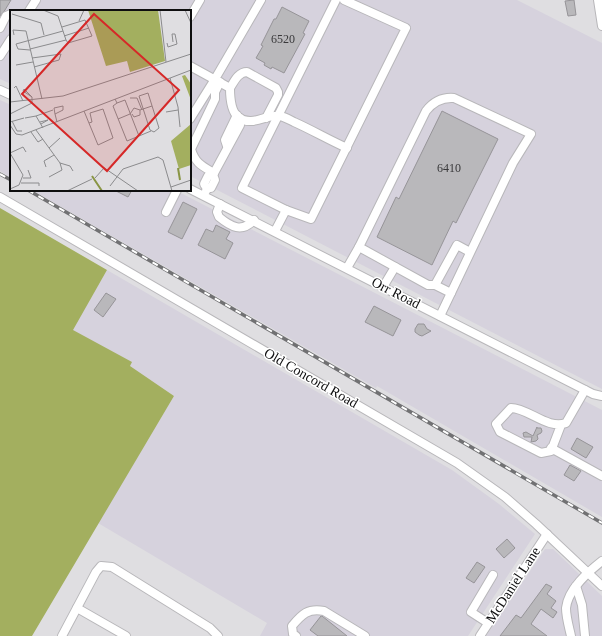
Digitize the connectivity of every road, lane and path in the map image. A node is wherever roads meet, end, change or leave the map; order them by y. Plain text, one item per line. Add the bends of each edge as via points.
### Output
1 (36, 0) edge
2 (200, 0) edge
3 (261, 0) edge
4 (336, 0) edge
5 (344, 0) edge
6 (598, 0) edge
7 (30, 10) edge
8 (10, 14) edge
9 (191, 15) edge
10 (602, 26) edge
11 (0, 28) edge
12 (10, 41) edge
13 (0, 56) edge
14 (191, 67) edge
15 (218, 81) junction
16 (230, 88) junction
17 (0, 90) edge
18 (10, 95) edge
19 (238, 116) junction
20 (279, 116) junction
21 (191, 118) edge
22 (266, 118) junction
23 (250, 121) junction
24 (227, 147) junction
25 (347, 148) junction
26 (214, 174) junction
27 (191, 189) edge
28 (176, 191) edge
29 (205, 192) junction
30 (0, 197) edge
31 (220, 204) junction
32 (286, 210) junction
33 (166, 212) dead end
34 (254, 220) junction
35 (275, 231) junction
36 (359, 247) junction
37 (470, 252) junction
38 (395, 267) junction
39 (347, 268) junction
40 (435, 285) junction
41 (383, 287) junction
42 (450, 294) junction
43 (440, 316) junction
44 (585, 390) junction
45 (602, 396) edge
46 (561, 425) junction
47 (552, 448) junction
48 (602, 476) edge
49 (547, 534) junction
50 (602, 561) edge
51 (588, 573) junction
52 (493, 575) dead end
53 (576, 586) junction
54 (602, 586) edge
55 (77, 608) junction
56 (488, 623) junction
57 (62, 636) edge
58 (126, 636) edge
59 (218, 636) edge
60 (296, 636) edge
61 (365, 636) edge
62 (480, 636) edge
63 (571, 636) edge
64 (585, 636) edge

1 - 7 street
2 - 9 street
3 - 15 street
4 - 20 street
5 - 25 street via 406,28
6 - 10 street
8 - 11 street via 6,16
12 - 13 street
14 - 15 street
15 - 16 street
15 - 21 street
15 - 26 street via 215,99 191,149 194,158
16 - 19 street via 234,111
16 - 22 street via 239,75 246,72 276,88 278,96
17 - 18 street
19 - 23 street
19 - 24 street via 240,125
20 - 22 street
20 - 25 street
20 - 32 street via 242,188
22 - 23 street
23 - 24 street via 233,146
24 - 26 street
25 - 32 street via 311,219
26 - 29 street via 208,176 204,184
27 - 29 street, Orr Road
28 - 33 street
29 - 31 street, Orr Road
30 - 49 street, Old Concord Road via 457,463 505,497
31 - 34 street, Orr Road
31 - 34 street via 217,212 219,217 238,228 248,226
32 - 35 street
34 - 35 street, Orr Road
35 - 39 street, Orr Road
36 - 37 street via 426,111 431,105 447,98 454,98 531,134 513,163
36 - 38 street
36 - 39 street
37 - 40 street via 457,244
37 - 42 street
38 - 40 street via 428,285
38 - 41 street
39 - 41 street, Orr Road
40 - 42 street
41 - 43 street, Orr Road
42 - 43 street
43 - 44 street, Orr Road
44 - 45 street, Orr Road
44 - 46 street via 566,423
46 - 47 street
46 - 47 street via 542,420 517,408 511,408 496,424 500,432 541,453 551,451
47 - 48 street
49 - 51 street, Old Concord Road
49 - 56 street, McDaniel Lane
50 - 51 street
51 - 53 street
51 - 54 street, Old Concord Road
52 - 56 street via 472,612
53 - 63 street via 567,602 566,610
53 - 64 street via 582,605
55 - 57 street
55 - 58 street
55 - 59 street via 98,568 107,566 210,628
56 - 62 street, McDaniel Lane
60 - 61 street via 293,634 292,626 304,613 318,610 324,611

